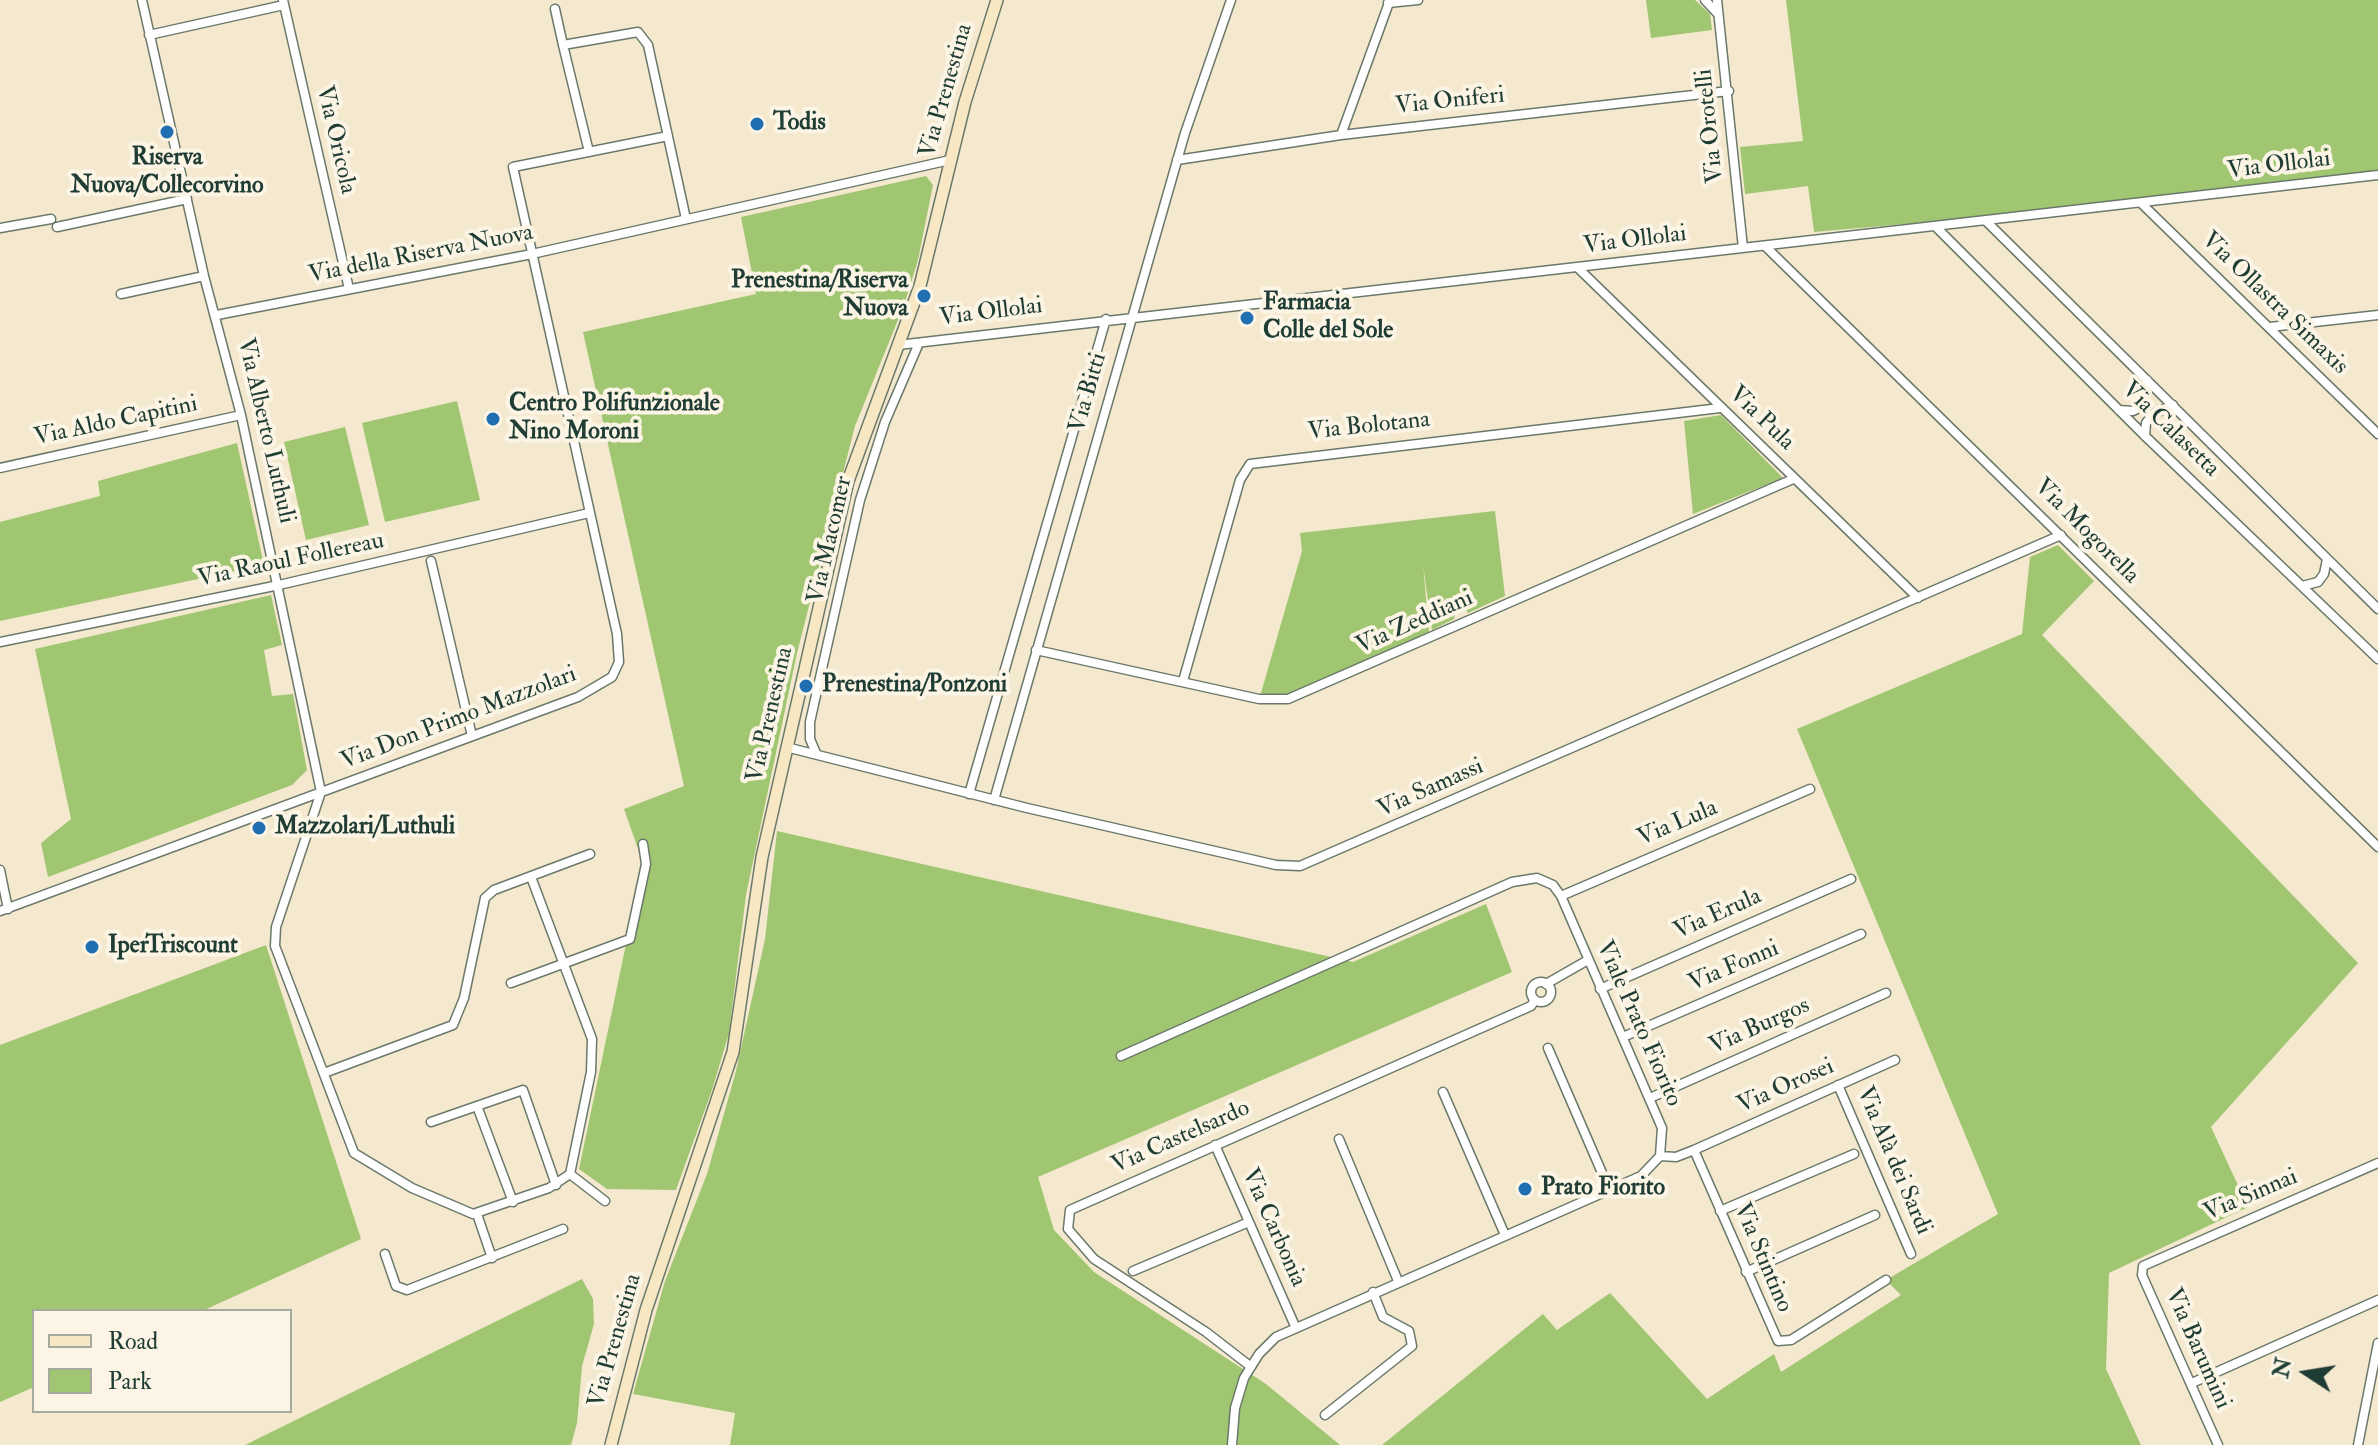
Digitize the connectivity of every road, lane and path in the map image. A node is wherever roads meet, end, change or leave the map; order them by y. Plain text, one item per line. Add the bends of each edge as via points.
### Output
1 (142, 0) edge
2 (997, 0) edge
3 (1231, 0) edge
4 (1418, 0) edge
5 (1705, 0) edge
6 (1717, 0) edge
7 (283, 2) edge
8 (1389, 2) edge
9 (555, 9) dead end
10 (1719, 16) junction
11 (149, 35) junction
12 (563, 45) junction
13 (1729, 91) junction
14 (1341, 135) junction
15 (668, 136) junction
16 (589, 152) junction
17 (950, 160) junction
18 (1177, 160) junction
19 (2378, 175) edge
20 (187, 199) junction
21 (2141, 203) junction
22 (51, 219) dead end
23 (686, 219) junction
24 (1986, 221) junction
25 (57, 227) dead end
26 (1936, 227) junction
27 (0, 228) edge
28 (1765, 246) junction
29 (1743, 248) junction
30 (532, 254) junction
31 (1578, 268) junction
32 (204, 276) junction
33 (349, 289) junction
34 (121, 294) dead end
35 (217, 315) junction
36 (2378, 315) edge
37 (1132, 316) junction
38 (1106, 319) junction
39 (2270, 327) junction
40 (919, 343) junction
41 (898, 345) junction
42 (2147, 380) junction
43 (2173, 405) junction
44 (1720, 408) junction
45 (2119, 409) junction
46 (241, 415) junction
47 (2378, 434) edge
48 (2145, 436) junction
49 (0, 468) edge
50 (1793, 479) junction
51 (589, 513) junction
52 (2061, 535) junction
53 (2327, 559) junction
54 (431, 561) dead end
55 (279, 585) junction
56 (2301, 585) junction
57 (1918, 598) junction
58 (2378, 609) edge
59 (0, 642) edge
60 (1036, 650) junction
61 (2378, 659) edge
62 (1183, 681) junction
63 (472, 736) junction
64 (786, 747) junction
65 (816, 753) junction
66 (1810, 789) dead end
67 (321, 792) junction
68 (969, 794) junction
69 (994, 800) junction
70 (643, 844) dead end
71 (2378, 847) edge
72 (590, 854) dead end
73 (0, 870) edge
74 (531, 877) junction
75 (1851, 879) dead end
76 (1561, 896) junction
77 (4, 910) edge
78 (1861, 934) dead end
79 (1588, 960) junction
80 (565, 964) junction
81 (511, 983) dead end
82 (1546, 984) junction
83 (1600, 989) junction
84 (1886, 993) dead end
85 (1535, 1000) junction
86 (1623, 1037) junction
87 (1548, 1048) dead end
88 (1121, 1056) dead end
89 (1895, 1060) dead end
90 (324, 1073) junction
91 (1838, 1085) junction
92 (1443, 1092) dead end
93 (1650, 1098) junction
94 (477, 1106) junction
95 (431, 1122) dead end
96 (1339, 1139) dead end
97 (1215, 1145) junction
98 (1694, 1150) junction
99 (1854, 1154) dead end
100 (1660, 1156) junction
101 (2378, 1163) edge
102 (570, 1174) junction
103 (556, 1185) junction
104 (1609, 1189) junction
105 (605, 1201) dead end
106 (513, 1202) junction
107 (1720, 1211) junction
108 (477, 1214) junction
109 (1875, 1215) dead end
110 (1249, 1222) junction
111 (563, 1229) dead end
112 (1505, 1235) junction
113 (385, 1254) dead end
114 (1911, 1254) dead end
115 (492, 1258) junction
116 (2142, 1268) joint
117 (1133, 1271) dead end
118 (1746, 1272) junction
119 (1886, 1280) dead end
120 (1398, 1281) junction
121 (1373, 1292) junction
122 (2378, 1300) edge
123 (1295, 1326) junction
124 (2378, 1343) edge
125 (2376, 1359) edge
126 (1250, 1366) junction
127 (2192, 1383) junction
128 (1325, 1415) dead end
129 (611, 1445) edge
130 (1232, 1445) edge
131 (2218, 1445) edge
132 (2358, 1445) edge

1 - 11 street
2 - 17 main road, Via Prenestina
3 - 18 street, Via Bitti
4 - 8 street
5 - 10 street
6 - 10 street, Via Orotelli
7 - 11 street
7 - 33 street, Via Oricola
8 - 14 street
9 - 12 street
10 - 13 street, Via Orotelli
11 - 20 street
12 - 15 street via 641,33
12 - 16 street
13 - 14 street, Via Oniferi
13 - 29 street, Via Orotelli
14 - 18 street, Via Oniferi
15 - 16 street
15 - 23 street
16 - 30 street, Via Don Primo Mazzolari via 513,167
17 - 23 street, Via della Riserva Nuova
17 - 41 main road, Via Prenestina via 922,280
18 - 37 street, Via Bitti
19 - 21 street, Via Ollolai
20 - 25 street
20 - 32 street
21 - 24 street, Via Ollolai
21 - 39 street, Via Ollastra Simaxis
22 - 27 street
23 - 30 street, Via della Riserva Nuova
24 - 26 street, Via Ollolai
24 - 42 street, Via Calasetta
26 - 28 street, Via Ollolai
26 - 45 street, Via Calasetta
28 - 29 street, Via Ollolai
28 - 52 street, Via Mogorella
29 - 31 street, Via Ollolai
30 - 33 street, Via della Riserva Nuova
30 - 51 street, Via Don Primo Mazzolari
31 - 37 street, Via Ollolai
31 - 44 street, Via Pula
32 - 34 street
32 - 35 street
33 - 35 street, Via della Riserva Nuova
35 - 46 street, Via Alberto Luthuli
36 - 39 street
37 - 38 street, Via Ollolai
37 - 60 street, Via Bitti
38 - 40 street, Via Ollolai
38 - 68 street, Via Bitti
39 - 47 street, Via Ollastra Simaxis
40 - 41 street, Via Ollolai
40 - 65 street, Via Macomer via 885,422 860,500 809,727
41 - 64 main road, Via Prenestina via 848,481
42 - 43 street, Via Calasetta
42 - 45 street via 2141,407
43 - 48 street via 2153,414
43 - 53 street, Via Calasetta
44 - 50 street, Via Pula
44 - 62 street, Via Bolotana via 1250,464 1240,480
45 - 48 street, Via Calasetta
46 - 49 street, Via Aldo Capitini
46 - 55 street, Via Alberto Luthuli
48 - 56 street, Via Calasetta
50 - 57 street, Via Pula
50 - 62 street, Via Zeddiani via 1292,698 1263,700
51 - 55 street, Via Raoul Follereau
51 - 63 street, Via Don Primo Mazzolari via 617,634 619,662 614,675 584,694
52 - 57 street, Via Samassi
52 - 71 street, Via Mogorella
53 - 56 street via 2318,582
53 - 58 street, Via Calasetta
54 - 63 street
55 - 59 street, Via Raoul Follereau
55 - 67 street, Via Alberto Luthuli
56 - 61 street, Via Calasetta
57 - 69 street, Via Samassi via 1303,865 1279,865
60 - 62 street, Via Zeddiani
60 - 69 street, Via Bitti
63 - 67 street, Via Don Primo Mazzolari
64 - 65 street, Via Samassi
64 - 129 main road, Via Prenestina via 757,882 733,1052 646,1310
65 - 68 street, Via Samassi
66 - 76 street, Via Lula
67 - 77 street, Via Don Primo Mazzolari
67 - 90 street via 276,927 275,946
68 - 69 street, Via Samassi
70 - 80 street via 646,864 630,939
72 - 74 street
73 - 77 street
74 - 80 street
74 - 90 street via 492,892 484,901 455,1023
75 - 83 street, Via Erula
76 - 79 street, Viale Prato Fiorito
76 - 88 street via 1542,879 1512,882
78 - 86 street, Via Fonni
79 - 82 street, Via Castelsardo
79 - 83 street, Viale Prato Fiorito
80 - 81 street
80 - 102 street via 593,1047
82 - 85 street, Via Castelsardo via 1532,987
82 - 85 street, Via Castelsardo via 1549,997
83 - 86 street, Viale Prato Fiorito
84 - 93 street, Via Burgos
85 - 97 street, Via Castelsardo
86 - 93 street, Viale Prato Fiorito
87 - 104 street
89 - 91 street, Via Orosei
90 - 108 street via 357,1157 412,1188
91 - 98 street, Via Orosei
91 - 114 street, Via Alà dei Sardi
92 - 112 street
93 - 100 street, Viale Prato Fiorito via 1663,1131
94 - 95 street
94 - 103 street via 523,1090
94 - 106 street
96 - 120 street
97 - 110 street, Via Carbonia
97 - 126 street, Via Castelsardo via 1075,1206 1066,1225 1101,1265
98 - 100 street
98 - 107 street, Via Stintino
99 - 107 street
100 - 104 street via 1644,1175
101 - 116 street, Via Sinnai
102 - 103 street
102 - 105 street
103 - 106 street
104 - 112 street
106 - 108 street
107 - 118 street, Via Stintino
108 - 115 street
109 - 118 street
110 - 117 street
110 - 123 street, Via Carbonia
111 - 115 street
112 - 120 street
113 - 115 street via 396,1286 404,1290
116 - 127 street, Via Barumini
118 - 119 street, Via Stintino via 1773,1335 1783,1343
120 - 121 street
121 - 123 street
121 - 128 street via 1383,1317 1409,1331 1412,1346
122 - 127 street
123 - 126 street via 1267,1345
124 - 125 street
125 - 132 street
126 - 130 street via 1237,1400
127 - 131 street, Via Barumini

